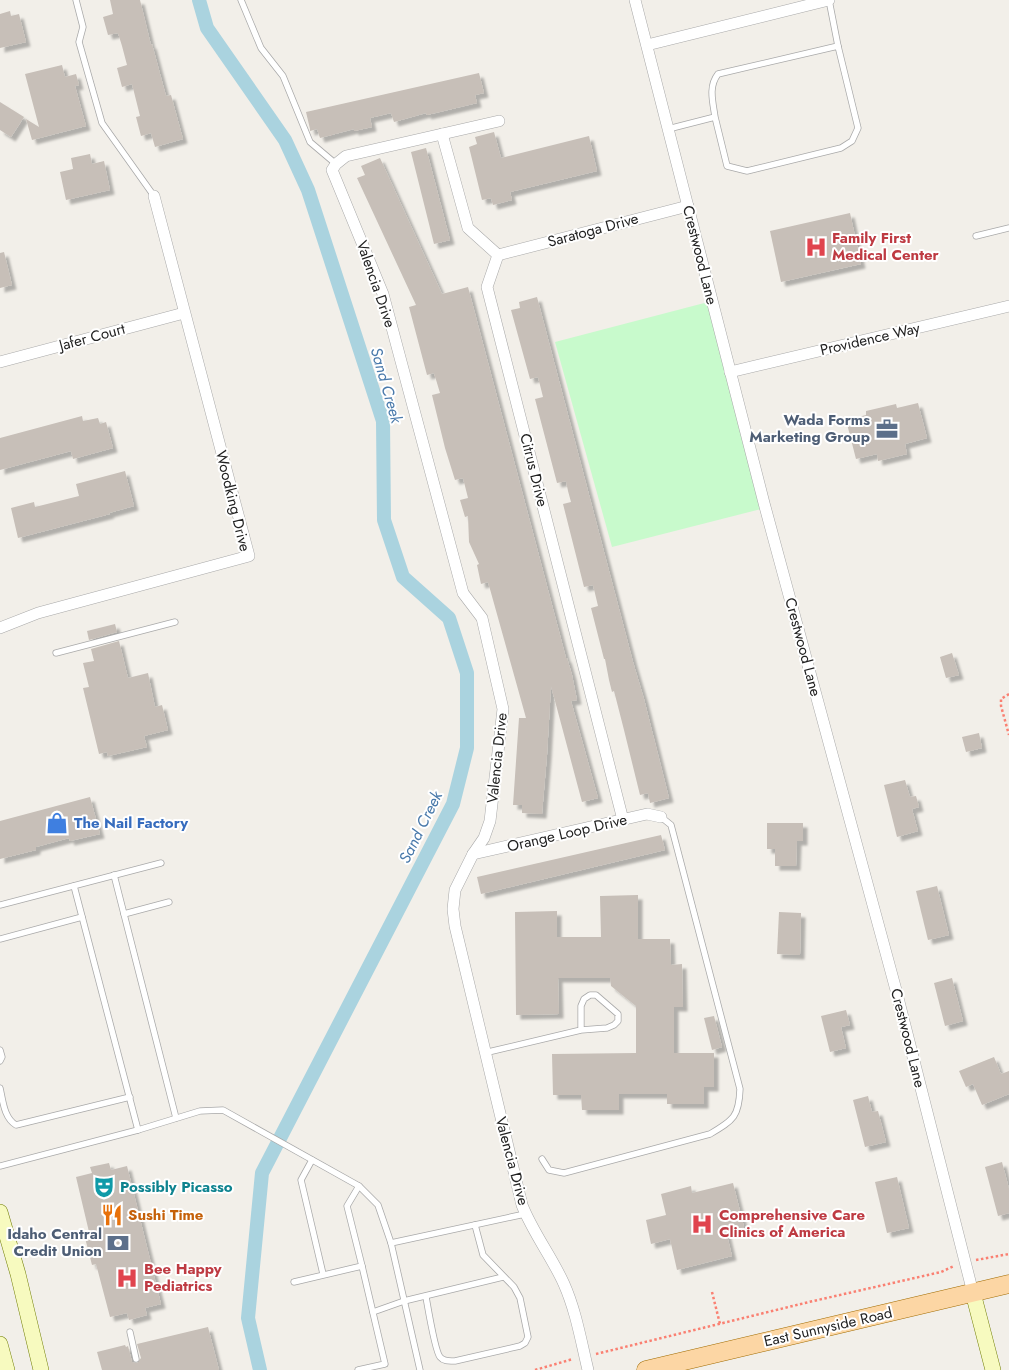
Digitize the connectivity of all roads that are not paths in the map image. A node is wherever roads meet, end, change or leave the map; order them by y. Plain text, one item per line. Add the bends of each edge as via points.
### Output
1 (76, 0) edge
2 (242, 0) edge
3 (635, 0) edge
4 (829, 0) edge
5 (647, 45) junction
6 (838, 46) junction
7 (715, 117) junction
8 (499, 121) dead end
9 (668, 129) junction
10 (442, 134) junction
11 (336, 164) junction
12 (154, 196) joint
13 (688, 206) junction
14 (1009, 228) edge
15 (976, 236) dead end
16 (498, 255) junction
17 (1009, 306) edge
18 (184, 313) junction
19 (0, 362) edge
20 (730, 372) junction
21 (176, 622) dead end
22 (0, 628) edge
23 (56, 654) dead end
24 (661, 817) joint
25 (623, 820) junction
26 (473, 854) junction
27 (162, 863) dead end
28 (114, 875) junction
29 (74, 886) junction
30 (169, 902) dead end
31 (0, 905) edge
32 (124, 914) junction
33 (82, 917) junction
34 (0, 939) edge
35 (581, 1030) junction
36 (0, 1050) edge
37 (484, 1053) junction
38 (1, 1059) edge
39 (0, 1088) edge
40 (130, 1097) junction
41 (176, 1118) junction
42 (138, 1130) junction
43 (542, 1159) dead end
44 (312, 1160) junction
45 (0, 1166) edge
46 (359, 1186) junction
47 (0, 1212) edge
48 (525, 1214) junction
49 (475, 1225) junction
50 (391, 1243) junction
51 (362, 1266) junction
52 (324, 1274) junction
53 (503, 1277) junction
54 (294, 1282) dead end
55 (1009, 1284) edge
56 (973, 1293) junction
57 (426, 1297) junction
58 (404, 1301) junction
59 (373, 1312) junction
60 (130, 1332) dead end
61 (0, 1344) edge
62 (136, 1359) dead end
63 (7, 1370) edge
64 (41, 1370) edge
65 (358, 1370) edge
66 (420, 1370) edge
67 (588, 1370) edge
68 (646, 1370) edge
69 (993, 1370) edge

1 - 12 lane via 83,27 79,42 102,123
2 - 11 lane via 261,48 283,76 310,142
3 - 5 street, Crestwood Lane
4 - 5 street
4 - 6 lane
5 - 9 street, Crestwood Lane
6 - 7 lane via 718,74 711,91
6 - 7 lane via 858,128 852,142 841,148 746,171 738,170 727,166
7 - 9 lane
8 - 10 street
9 - 13 street, Crestwood Lane
10 - 11 street via 346,156
10 - 16 street via 468,228
11 - 26 street, Valencia Drive via 332,170 383,294 463,593 482,618 504,709 490,820 484,838
12 - 18 street, Woodking Drive
13 - 16 street, Saratoga Drive
13 - 20 street, Crestwood Lane
14 - 15 lane
16 - 25 street, Citrus Drive via 487,287
17 - 20 street, Providence Way
18 - 19 street, Jafer Court
18 - 22 street, Woodking Drive via 250,556 38,613
20 - 56 street, Crestwood Lane via 896,990
21 - 23 lane
24 - 25 street, Orange Loop Drive via 647,814
24 - 43 lane via 671,825 740,1088 739,1107 729,1123 710,1134 564,1173 549,1170
25 - 26 street, Orange Loop Drive
26 - 37 street, Valencia Drive via 455,890 453,908
27 - 28 lane
28 - 29 lane
28 - 32 lane
29 - 31 lane
29 - 33 lane
30 - 32 lane
32 - 41 lane
33 - 34 lane
33 - 40 lane
35 - 35 lane via 614,1025 618,1014 596,994 590,995 581,1006
35 - 37 lane
36 - 38 lane
37 - 48 street, Valencia Drive
39 - 40 lane via 10,1122 16,1125
40 - 42 lane
41 - 42 lane
41 - 44 lane via 200,1111 223,1110
42 - 45 lane
44 - 46 lane
44 - 52 lane via 301,1180
46 - 50 lane via 378,1205
46 - 51 lane via 347,1206
47 - 64 main road
48 - 49 lane
48 - 67 street, Valencia Drive via 564,1284
49 - 50 lane
49 - 53 lane via 483,1255
50 - 58 lane
51 - 52 lane
51 - 59 lane
52 - 54 lane
53 - 57 lane
53 - 57 lane via 520,1298 528,1337 520,1346 445,1361 437,1348
55 - 56 main road, East Sunnyside Road
56 - 68 main road, East Sunnyside Road
56 - 69 main road
57 - 58 lane
58 - 59 lane
58 - 66 lane
59 - 65 lane via 385,1364
60 - 62 lane
61 - 63 main road

